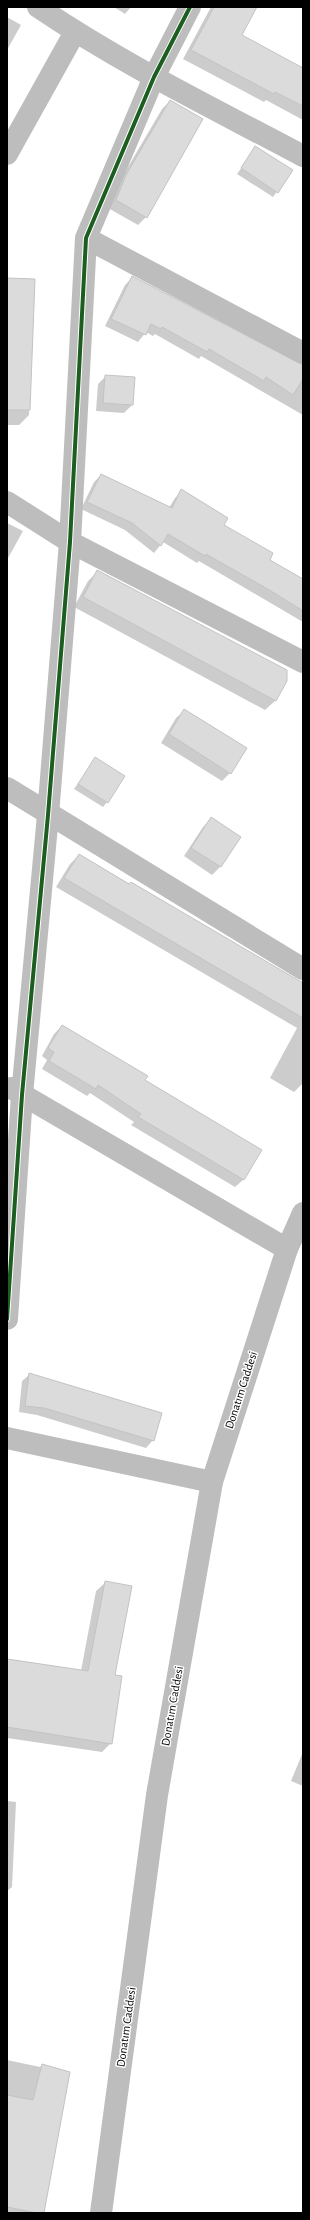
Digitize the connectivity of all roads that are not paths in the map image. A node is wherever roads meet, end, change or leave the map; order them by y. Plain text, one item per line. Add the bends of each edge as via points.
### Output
1 (38, 7) edge
2 (190, 7) edge
3 (75, 32) junction
4 (154, 77) junction
5 (7, 154) edge
6 (303, 156) edge
7 (86, 238) junction
8 (303, 353) edge
9 (7, 502) edge
10 (70, 542) junction
11 (303, 662) edge
12 (7, 788) edge
13 (48, 815) junction
14 (303, 969) edge
15 (14, 1090) edge
16 (303, 1213) edge
17 (287, 1249) junction
18 (7, 1319) edge
19 (7, 1438) edge
20 (212, 1482) junction
21 (102, 2213) edge

1 - 3 street
2 - 4 street
3 - 4 street
3 - 5 street
4 - 6 street
4 - 7 street
7 - 8 street
7 - 10 street
9 - 10 street
10 - 11 street
10 - 13 street
12 - 13 street
13 - 14 street
13 - 15 street
15 - 17 street
15 - 18 street
16 - 17 street, Donatım Caddesi
17 - 20 street, Donatım Caddesi
19 - 20 street
20 - 21 street, Donatım Caddesi via 157,1795

